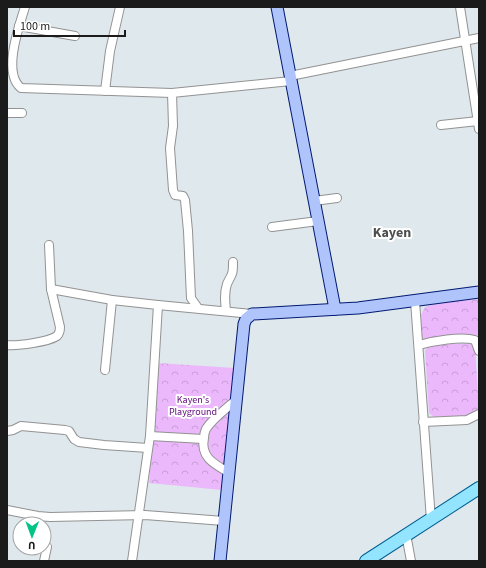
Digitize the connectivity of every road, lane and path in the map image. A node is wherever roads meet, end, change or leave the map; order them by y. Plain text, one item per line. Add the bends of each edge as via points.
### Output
1 (25, 7) edge
2 (120, 7) edge
3 (277, 7) edge
4 (460, 7) edge
5 (19, 26) junction
6 (75, 36) dead end
7 (479, 38) edge
8 (466, 40) junction
9 (291, 79) junction
10 (105, 91) junction
11 (172, 93) junction
12 (7, 113) edge
13 (22, 113) dead end
14 (441, 125) dead end
15 (478, 125) edge
16 (337, 198) dead end
17 (314, 201) junction
18 (318, 221) junction
19 (272, 227) dead end
20 (50, 245) dead end
21 (232, 262) dead end
22 (51, 289) junction
23 (479, 292) edge
24 (112, 300) junction
25 (415, 301) junction
26 (158, 305) junction
27 (198, 308) junction
28 (335, 309) junction
29 (226, 311) junction
30 (252, 314) junction
31 (477, 340) edge
32 (7, 345) edge
33 (419, 345) junction
34 (479, 351) edge
35 (105, 370) dead end
36 (236, 400) junction
37 (479, 414) edge
38 (423, 422) junction
39 (7, 431) edge
40 (150, 436) junction
41 (203, 439) junction
42 (148, 448) junction
43 (228, 472) junction
44 (479, 488) edge
45 (7, 510) edge
46 (139, 515) junction
47 (431, 520) junction
48 (224, 521) junction
49 (406, 534) junction
50 (132, 561) edge
51 (220, 561) edge
52 (366, 561) edge
53 (411, 561) edge

1 - 5 street
2 - 10 street via 110,51
3 - 9 street
4 - 8 street
5 - 6 street
5 - 10 street via 12,63 14,78 19,86
7 - 8 street
8 - 9 street
8 - 15 street
9 - 11 street
9 - 17 street
10 - 11 street
11 - 27 street via 173,126 170,148 173,190 185,200 192,298
12 - 13 street
14 - 15 street
16 - 17 street
17 - 18 street
18 - 19 street
18 - 28 street
20 - 22 street
21 - 29 street via 233,274 225,295
22 - 24 street
22 - 32 street via 60,327 59,333 31,344
23 - 25 street
24 - 26 street
24 - 35 street
25 - 28 street
25 - 33 street
26 - 27 street
26 - 40 street
27 - 29 street
28 - 30 street
29 - 30 street
30 - 36 street via 244,324
31 - 33 street via 460,338
31 - 34 street
33 - 38 street
36 - 41 street via 205,430
36 - 43 street
37 - 38 street via 467,420
38 - 47 street
39 - 42 street via 21,426 65,430 80,442
40 - 41 street
40 - 42 street
41 - 43 street via 202,447 206,456
42 - 46 street
43 - 48 street
44 - 47 main road
45 - 46 street via 50,517
46 - 48 street
46 - 50 street
47 - 49 main road
48 - 51 street
49 - 52 main road
49 - 53 street

